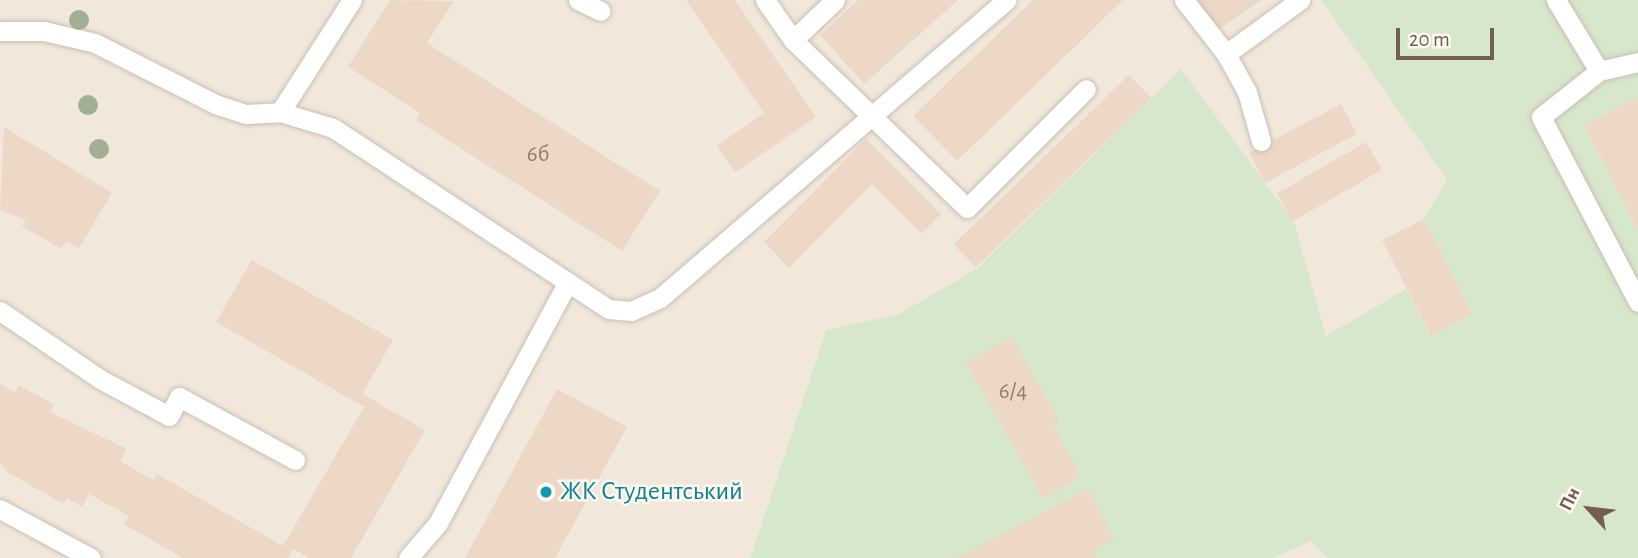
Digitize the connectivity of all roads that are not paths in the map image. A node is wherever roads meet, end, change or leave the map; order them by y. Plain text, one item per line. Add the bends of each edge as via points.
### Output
1 (352, 0) edge
2 (578, 0) edge
3 (765, 0) edge
4 (835, 0) edge
5 (1007, 0) edge
6 (1184, 0) edge
7 (1300, 0) edge
8 (1556, 0) edge
9 (601, 11) dead end
10 (0, 31) edge
11 (793, 40) junction
12 (1226, 54) junction
13 (1638, 62) edge
14 (1599, 71) junction
15 (1086, 89) dead end
16 (280, 112) junction
17 (870, 119) junction
18 (1261, 141) dead end
19 (568, 282) junction
20 (1638, 302) edge
21 (0, 311) edge
22 (295, 460) dead end
23 (0, 509) edge
24 (91, 558) edge
25 (408, 558) edge

1 - 16 lane
2 - 9 lane
3 - 11 lane
4 - 11 lane
5 - 17 lane
6 - 12 lane
7 - 12 lane
8 - 14 lane
10 - 16 lane via 44,31 95,43 215,104 246,114
11 - 17 lane
12 - 18 lane via 1247,92
13 - 14 lane
14 - 20 lane via 1541,117
15 - 17 lane via 967,208
16 - 19 lane via 333,128
17 - 19 lane via 660,298 631,311 609,309
19 - 25 lane via 438,523
21 - 22 lane via 100,379 169,416 179,397
23 - 24 lane

